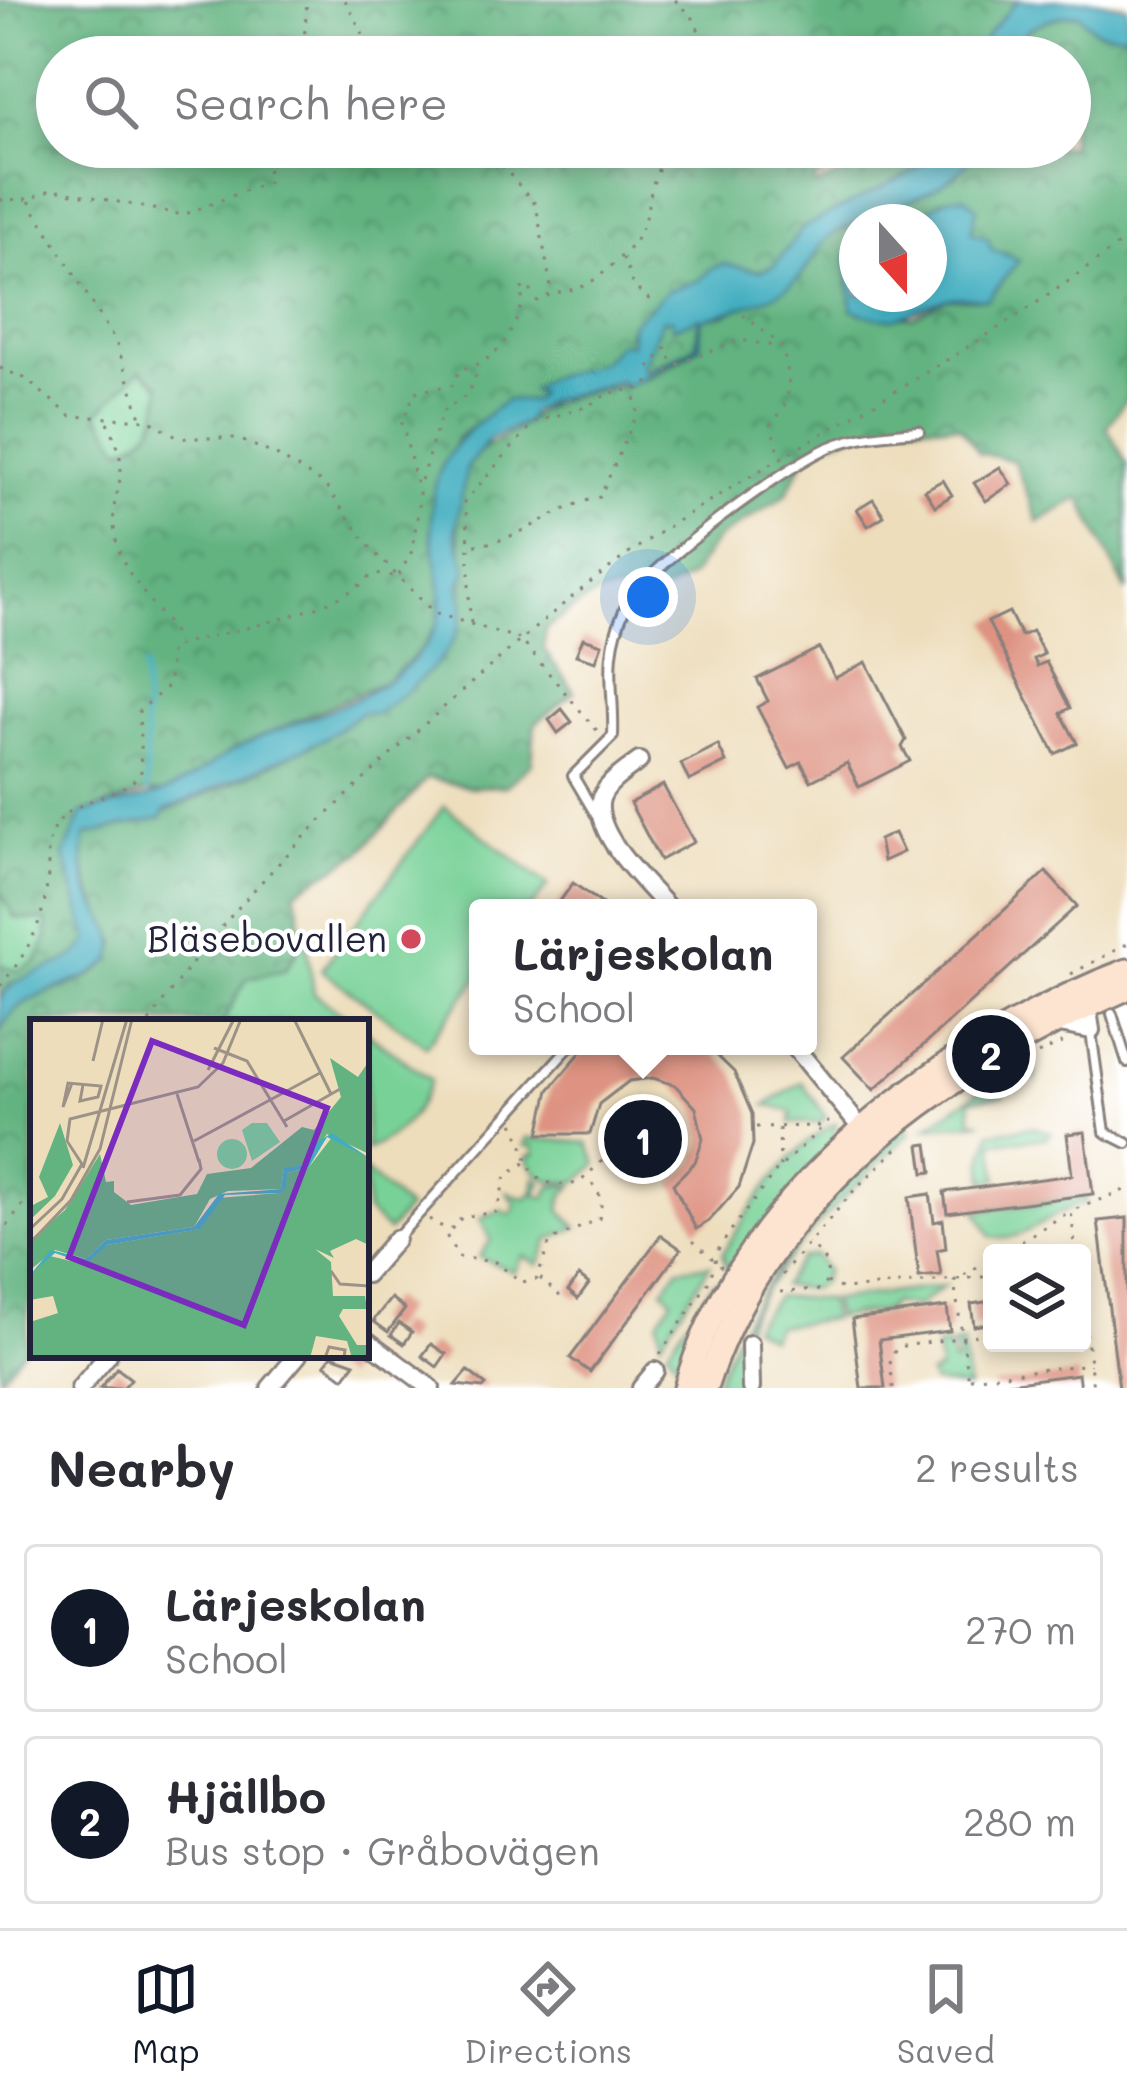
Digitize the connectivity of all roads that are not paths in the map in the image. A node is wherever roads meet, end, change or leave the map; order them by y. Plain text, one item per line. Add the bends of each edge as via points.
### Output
1 (919, 431) dead end
2 (639, 760) dead end
3 (605, 827) junction
4 (661, 899) edge
5 (1125, 983) edge
6 (1095, 1002) junction
7 (1054, 1023) junction
8 (1091, 1030) junction
9 (1124, 1038) edge
10 (564, 1055) edge
11 (801, 1055) edge
12 (1127, 1062) edge
13 (867, 1137) junction
14 (1127, 1143) edge
15 (395, 1239) joint
16 (369, 1270) edge
17 (369, 1342) edge
18 (750, 1344) dead end
19 (105, 1358) edge
20 (295, 1358) edge
21 (655, 1371) dead end
22 (80, 1388) edge
23 (270, 1388) edge
24 (430, 1388) edge
25 (641, 1388) edge
26 (685, 1388) edge
27 (706, 1388) edge
28 (752, 1388) edge

1 - 3 lane via 818,452 638,587 610,664 614,727 573,776
2 - 3 street via 605,789
3 - 4 street
5 - 6 main road
5 - 6 street
6 - 7 main road
6 - 8 street
6 - 9 lane
6 - 13 main road via 1004,1025
7 - 8 street
7 - 13 main road
8 - 14 lane via 1102,1121 1108,1137
9 - 12 lane
10 - 15 lane
11 - 13 street
13 - 26 main road via 750,1255
13 - 27 main road via 762,1271
15 - 16 street
17 - 24 street
18 - 28 street
19 - 22 street
20 - 23 street
21 - 25 street

